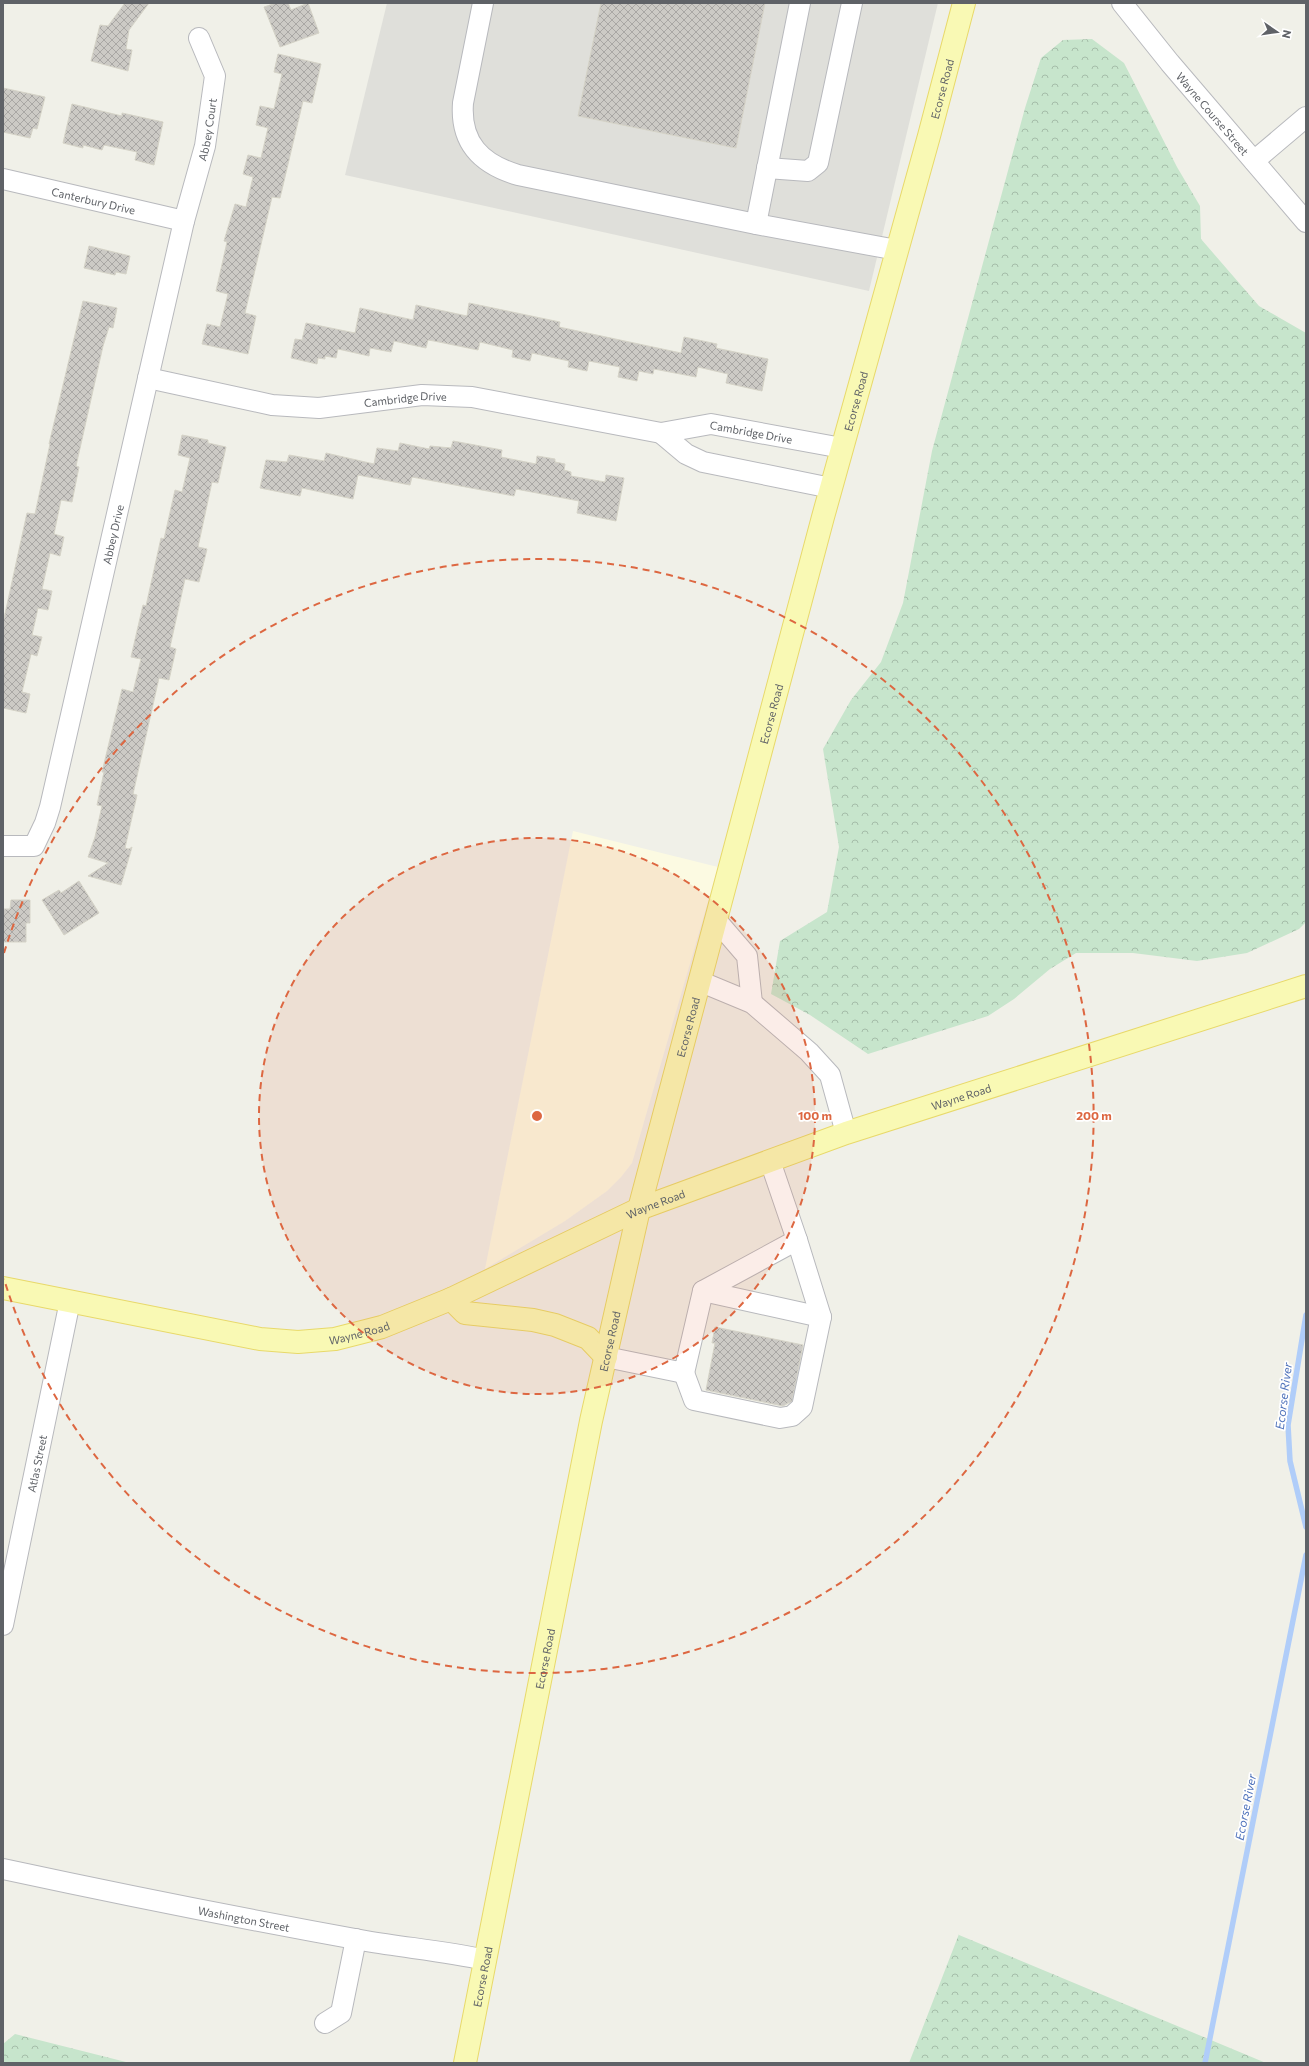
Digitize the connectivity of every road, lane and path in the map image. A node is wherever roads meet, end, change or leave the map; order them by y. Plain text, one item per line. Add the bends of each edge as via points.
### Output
1 (483, 3) edge
2 (800, 3) edge
3 (852, 3) edge
4 (964, 3) edge
5 (1122, 3) edge
6 (199, 38) dead end
7 (1306, 117) edge
8 (1254, 161) junction
9 (767, 168) junction
10 (3, 179) edge
11 (184, 221) junction
12 (1306, 222) edge
13 (756, 224) junction
14 (897, 250) junction
15 (148, 378) junction
16 (661, 433) junction
17 (842, 448) junction
18 (831, 488) junction
19 (3, 846) edge
20 (716, 920) junction
21 (699, 981) junction
22 (1306, 986) edge
23 (752, 1002) junction
24 (846, 1133) junction
25 (770, 1161) junction
26 (639, 1209) junction
27 (797, 1240) junction
28 (3, 1288) edge
29 (703, 1291) junction
30 (451, 1299) junction
31 (70, 1301) junction
32 (821, 1317) junction
33 (606, 1357) junction
34 (684, 1373) junction
35 (3, 1625) edge
36 (3, 1869) edge
37 (356, 1940) junction
38 (486, 1960) junction
39 (325, 2023) dead end
40 (465, 2063) edge

1 - 13 street via 462,116 466,133 479,155 503,170 518,175
2 - 9 street
3 - 9 street via 818,163 808,171
4 - 14 main road, Ecorse Road
5 - 8 street, Wayne Course Street
6 - 11 street, Abbey Court via 216,76 205,146
7 - 8 street
8 - 12 street, Wayne Course Street
9 - 13 street
10 - 11 street, Canterbury Drive
11 - 15 street, Abbey Drive
13 - 14 street
14 - 17 main road, Ecorse Road
15 - 16 street, Cambridge Drive via 272,404 319,408 422,395 472,397
15 - 19 street, Abbey Drive via 50,807 34,846
16 - 17 street, Cambridge Drive via 710,424
16 - 18 street, Cambridge Drive via 686,454 703,462
17 - 18 main road, Ecorse Road
18 - 20 main road, Ecorse Road
20 - 21 main road, Ecorse Road
20 - 23 street via 747,956
21 - 23 street
21 - 26 main road, Ecorse Road
22 - 24 main road, Wayne Road
23 - 24 street via 830,1074
24 - 25 main road, Wayne Road
25 - 26 main road, Wayne Road
25 - 27 street
26 - 30 main road, Wayne Road
26 - 33 main road, Ecorse Road
27 - 29 street
27 - 32 street
28 - 31 main road, Wayne Road
29 - 32 street
29 - 34 street
30 - 31 main road, Wayne Road via 417,1314 358,1334 298,1342 260,1339
30 - 33 main road via 465,1313 533,1320 555,1325 588,1338
31 - 35 street, Atlas Street
32 - 34 street via 802,1407 792,1416 780,1418 694,1400
33 - 34 street
33 - 38 main road, Ecorse Road via 591,1421
36 - 37 street, Washington Street via 193,1910
37 - 38 street, Washington Street
37 - 39 street via 340,2013
38 - 40 main road, Ecorse Road

